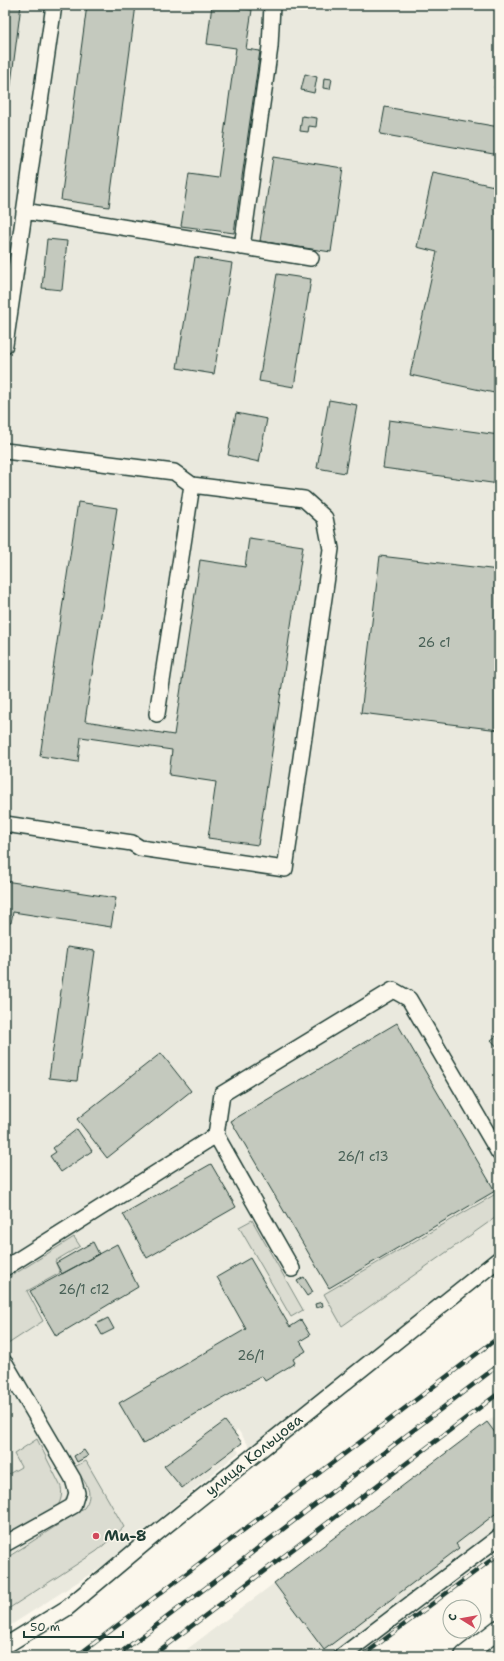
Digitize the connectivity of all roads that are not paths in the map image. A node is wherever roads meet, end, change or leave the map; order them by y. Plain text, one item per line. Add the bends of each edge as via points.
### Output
1 (54, 5) edge
2 (272, 5) edge
3 (24, 211) junction
4 (242, 247) junction
5 (311, 258) dead end
6 (5, 345) edge
7 (5, 451) edge
8 (192, 485) junction
9 (158, 714) dead end
10 (5, 824) edge
11 (216, 1135) junction
12 (499, 1153) edge
13 (499, 1258) edge
14 (5, 1268) edge
15 (292, 1269) dead end
16 (5, 1363) edge
17 (499, 1537) edge
18 (5, 1544) edge
19 (499, 1629) edge
20 (5, 1646) edge
21 (342, 1656) edge
22 (464, 1656) edge

1 - 3 street
2 - 4 street via 270,47
3 - 4 street
3 - 6 street
4 - 5 street
7 - 8 street via 174,472
8 - 9 street
8 - 10 street via 304,499 325,518 331,549 285,869 140,848 132,843
11 - 12 street via 222,1094 393,990 409,999
11 - 14 street
11 - 15 street
13 - 20 street, улица Кольцова via 67,1608
16 - 18 street via 73,1480 78,1493 73,1506
17 - 21 street
19 - 22 main road

